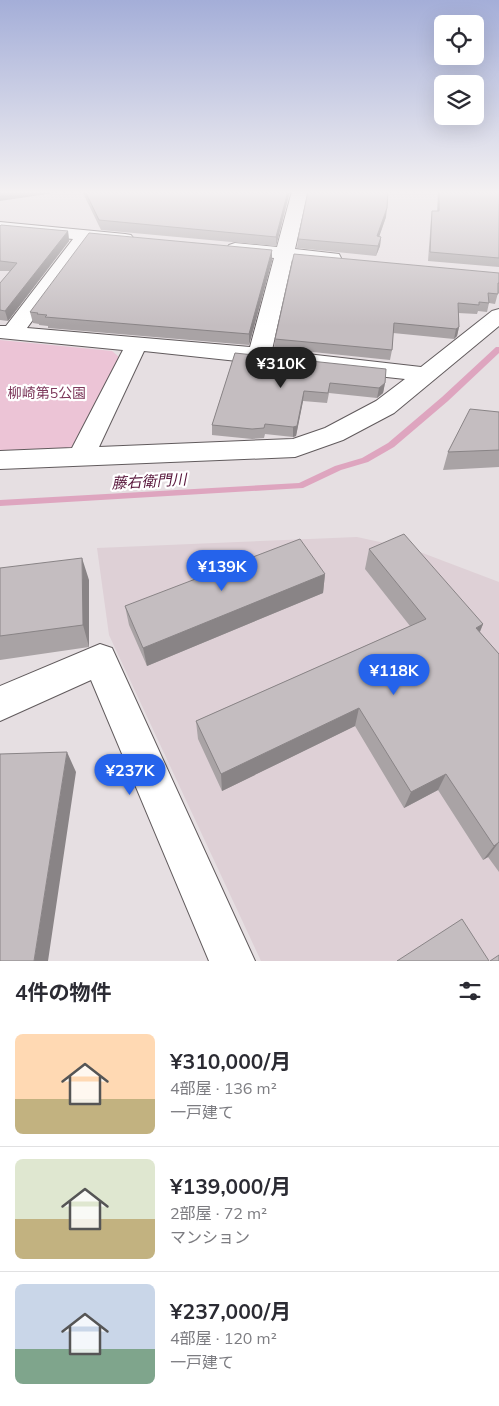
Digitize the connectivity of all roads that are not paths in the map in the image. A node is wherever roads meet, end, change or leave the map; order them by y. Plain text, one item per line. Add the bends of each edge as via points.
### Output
1 (84, 236) edge
2 (94, 236) edge
3 (289, 236) edge
4 (141, 240) edge
5 (217, 247) edge
6 (285, 254) junction
7 (353, 260) edge
8 (499, 315) edge
9 (6, 332) edge
10 (137, 344) junction
11 (259, 355) junction
12 (425, 374) junction
13 (83, 457) junction
14 (0, 460) edge
15 (0, 704) edge
16 (232, 961) edge

1 - 9 street
2 - 4 street
3 - 6 street
5 - 6 street
6 - 7 street
6 - 11 street
8 - 12 street
9 - 10 street
10 - 11 street
10 - 13 street via 88,439
11 - 12 street
12 - 13 street via 385,407 334,434 295,448
13 - 14 street
15 - 16 street via 100,659

